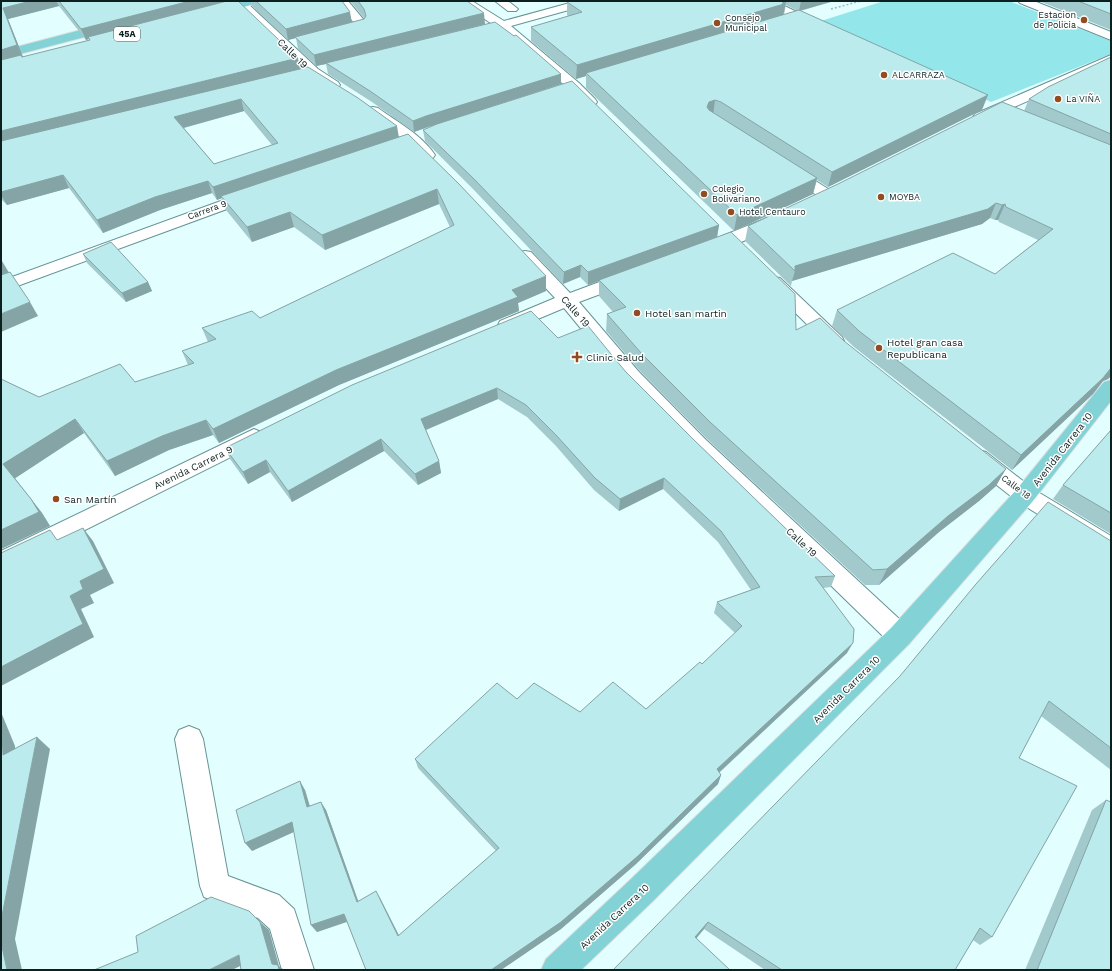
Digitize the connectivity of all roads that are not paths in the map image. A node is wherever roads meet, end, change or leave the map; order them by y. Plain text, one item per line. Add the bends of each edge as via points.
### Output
1 (464, 1) edge
2 (501, 1) edge
3 (590, 1) edge
4 (765, 1) edge
5 (1024, 1) edge
6 (245, 2) edge
7 (343, 2) edge
8 (512, 9) dead end
9 (204, 14) edge
10 (800, 18) junction
11 (123, 23) edge
12 (784, 23) edge
13 (502, 25) junction
14 (479, 31) edge
15 (828, 32) edge
16 (330, 34) edge
17 (1111, 36) edge
18 (1, 55) edge
19 (1111, 59) edge
20 (601, 113) edge
21 (962, 127) edge
22 (777, 162) edge
23 (440, 167) edge
24 (262, 191) edge
25 (807, 205) edge
26 (786, 214) edge
27 (716, 226) edge
28 (514, 244) edge
29 (736, 245) junction
30 (694, 254) edge
31 (764, 272) edge
32 (642, 273) edge
33 (1, 287) edge
34 (567, 300) junction
35 (494, 330) edge
36 (846, 352) edge
37 (1111, 387) edge
38 (270, 429) edge
39 (964, 447) edge
40 (1025, 495) junction
41 (1111, 548) edge
42 (1, 562) edge
43 (900, 636) junction
44 (189, 739) dead end
45 (298, 970) edge
46 (557, 970) edge

1 - 13 street
2 - 8 street
3 - 13 street
4 - 10 street
5 - 17 street
6 - 9 main road
6 - 23 street, Calle 19 via 294,44 313,72 412,140
7 - 16 street via 362,25
10 - 12 street
10 - 15 street
11 - 18 main road, 45A
13 - 14 street
13 - 20 street via 574,86
19 - 21 street
22 - 25 street via 834,192
24 - 33 street, Carrera 9
26 - 29 street
27 - 29 street
28 - 34 street, Calle 19
29 - 30 street
31 - 36 street
32 - 34 street
34 - 35 street
34 - 43 street, Calle 19 via 632,377 699,445
37 - 40 main road, Avenida Carrera 10
38 - 42 street, Avenida Carrera 9
39 - 40 street, Calle 18
40 - 41 street, Calle 18
40 - 43 main road, Avenida Carrera 10
43 - 46 main road, Avenida Carrera 10 via 642,891
44 - 45 street via 215,886 268,906 283,920

